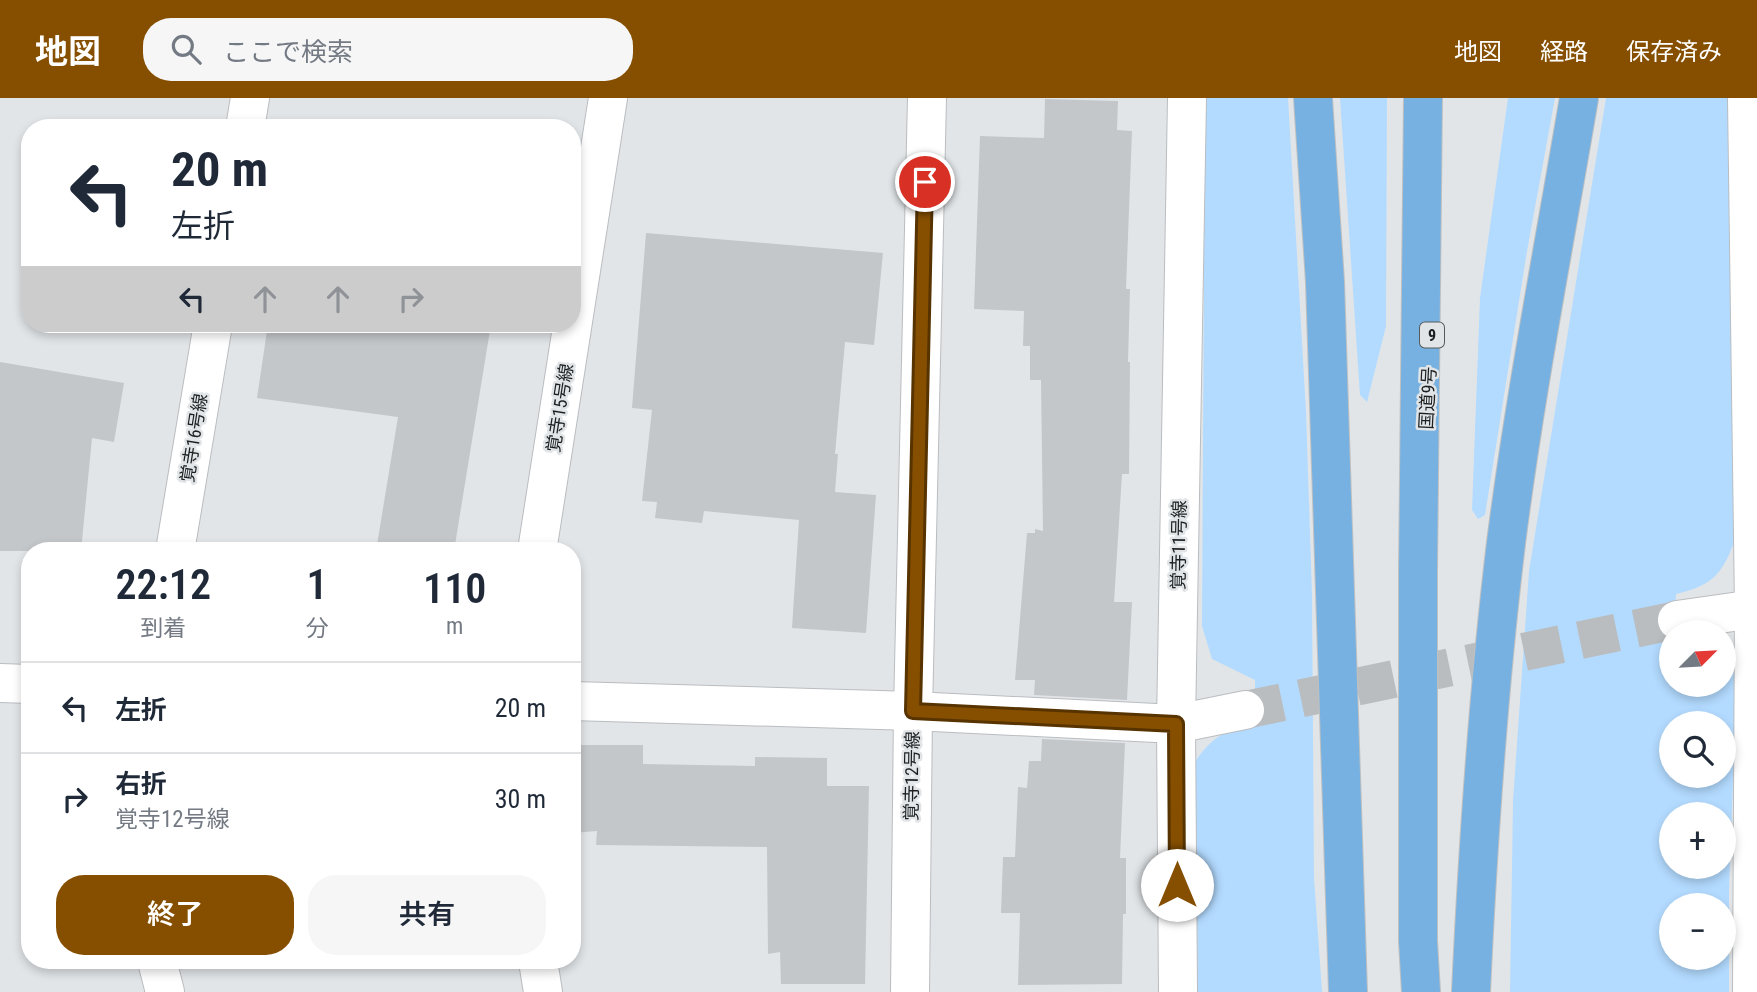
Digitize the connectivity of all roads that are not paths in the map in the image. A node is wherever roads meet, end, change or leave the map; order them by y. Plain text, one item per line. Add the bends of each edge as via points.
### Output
1 (250, 98) edge
2 (608, 98) edge
3 (927, 98) edge
4 (1186, 98) edge
5 (1313, 98) edge
6 (1423, 98) edge
7 (1449, 98) edge
8 (1579, 98) edge
9 (1747, 98) edge
10 (246, 119) edge
11 (581, 270) edge
12 (211, 333) edge
13 (571, 333) edge
14 (177, 542) edge
15 (538, 542) edge
16 (1418, 572) junction
17 (1754, 609) junction
18 (1677, 620) tunnel mouth
19 (0, 683) edge
20 (21, 684) edge
21 (581, 701) edge
22 (1245, 710) tunnel mouth
23 (913, 711) junction
24 (1176, 724) junction
25 (159, 969) edge
26 (539, 969) edge
27 (165, 992) edge
28 (543, 992) edge
29 (909, 992) edge
30 (1178, 992) edge
31 (1348, 992) edge
32 (1421, 992) edge
33 (1471, 992) edge
34 (1752, 992) edge

1 - 10 street
2 - 11 street, 覚寺15号線
3 - 23 street, 覚寺12号線
4 - 24 street, 覚寺11号線
5 - 31 highway via 1326,309
6 - 16 highway, 国道9号 / 9
7 - 16 highway, 国道9号 / 9
8 - 33 highway via 1507,542 1480,817
9 - 17 street
12 - 14 street, 覚寺16号線
13 - 15 street, 覚寺15号線
16 - 32 highway, 国道9号 / 9
17 - 18 street
17 - 34 street
19 - 20 street
21 - 23 street
22 - 24 street
23 - 24 street
23 - 29 street, 覚寺12号線
24 - 30 street, 覚寺11号線
25 - 27 street
26 - 28 street

